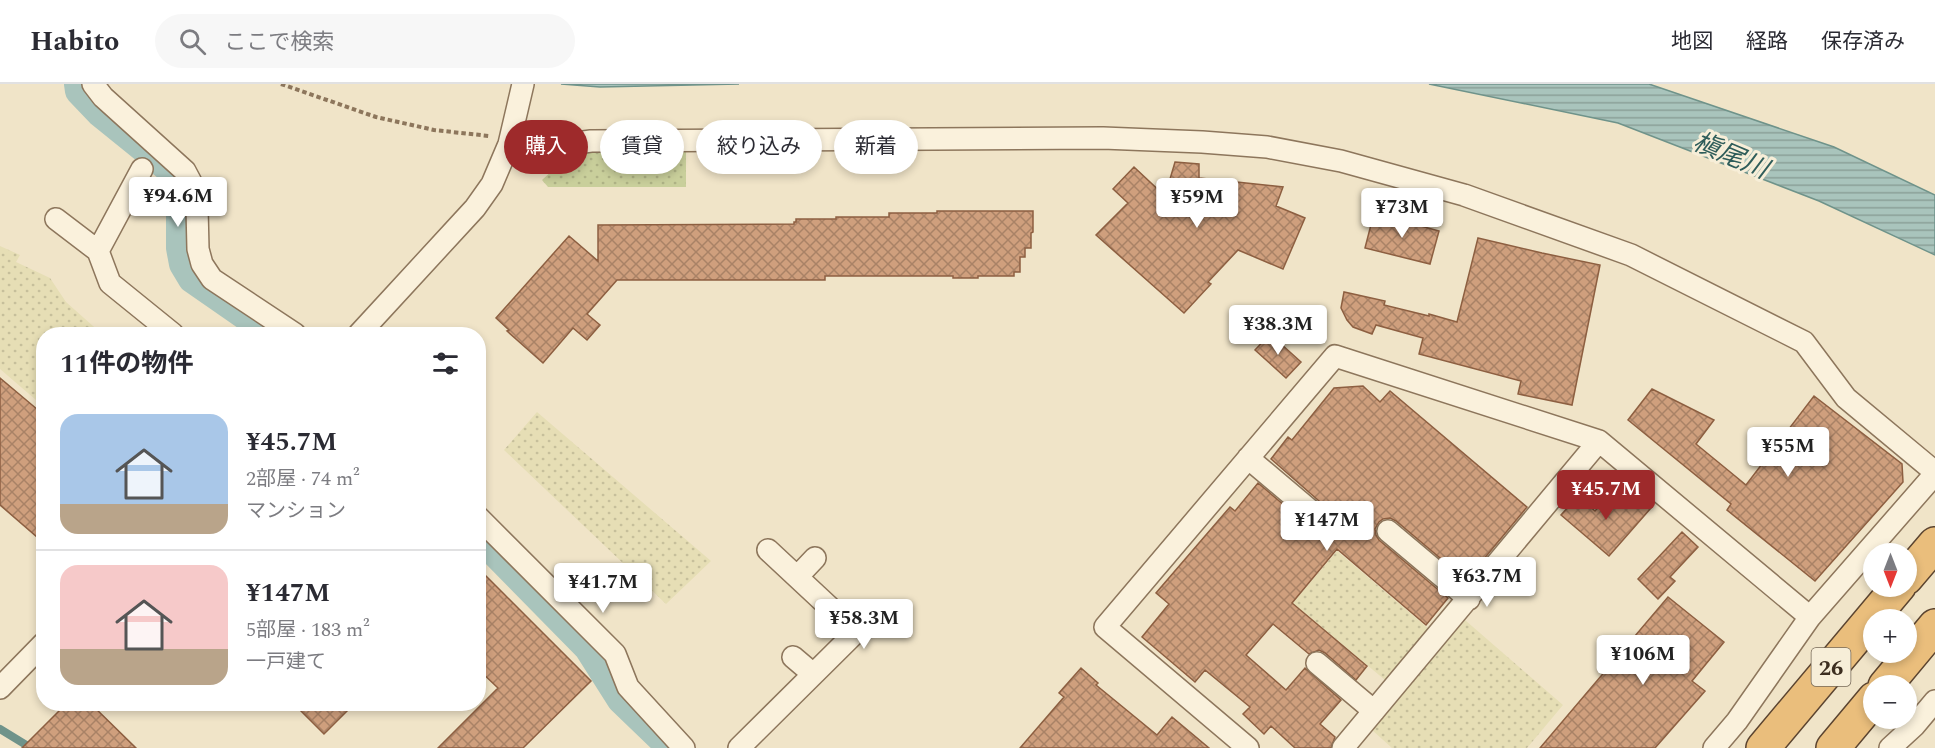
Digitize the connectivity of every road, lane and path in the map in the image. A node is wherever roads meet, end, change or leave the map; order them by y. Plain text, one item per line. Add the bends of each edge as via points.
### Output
1 (93, 84) edge
2 (281, 84) edge
3 (523, 84) edge
4 (510, 120) edge
5 (504, 137) joint
6 (588, 141) edge
7 (142, 169) dead end
8 (56, 219) dead end
9 (98, 251) junction
10 (164, 327) edge
11 (284, 327) edge
12 (365, 327) edge
13 (1599, 441) junction
14 (1248, 458) junction
15 (1935, 473) edge
16 (1318, 517) dead end
17 (486, 525) edge
18 (1388, 531) dead end
19 (1935, 544) edge
20 (768, 550) dead end
21 (815, 558) dead end
22 (1917, 565) edge
23 (797, 577) junction
24 (1890, 597) edge
25 (1469, 599) junction
26 (1810, 617) junction
27 (1935, 626) edge
28 (36, 651) edge
29 (793, 657) dead end
30 (1317, 663) dead end
31 (813, 674) junction
32 (1894, 675) edge
33 (0, 688) edge
34 (1935, 701) edge
35 (1374, 711) junction
36 (1863, 712) edge
37 (684, 748) edge
38 (739, 748) edge
39 (1248, 748) edge
40 (1343, 748) edge
41 (1714, 748) edge
42 (1763, 748) edge
43 (1833, 748) edge
44 (1890, 748) edge

1 - 11 street via 185,171 195,188 198,249 212,279
2 - 5 path via 376,117 434,130
3 - 4 street
5 - 12 street via 492,184 475,208
6 - 15 street via 1103,138 1267,147 1341,161 1464,195 1630,255 1804,342 1846,398
7 - 9 street
8 - 9 street
9 - 10 street via 110,283
13 - 14 street via 1335,356
13 - 25 street
13 - 26 street
14 - 16 street
14 - 39 street via 1104,627
15 - 26 street
17 - 37 street via 615,654 628,687
18 - 25 street
19 - 22 highway
20 - 23 street
21 - 23 street
23 - 31 street via 856,632
24 - 42 highway, 26
25 - 35 street
26 - 41 street
27 - 32 highway, 26
28 - 33 street
29 - 31 street
30 - 35 street
31 - 38 street
34 - 44 street
35 - 40 street
36 - 43 highway, 26

